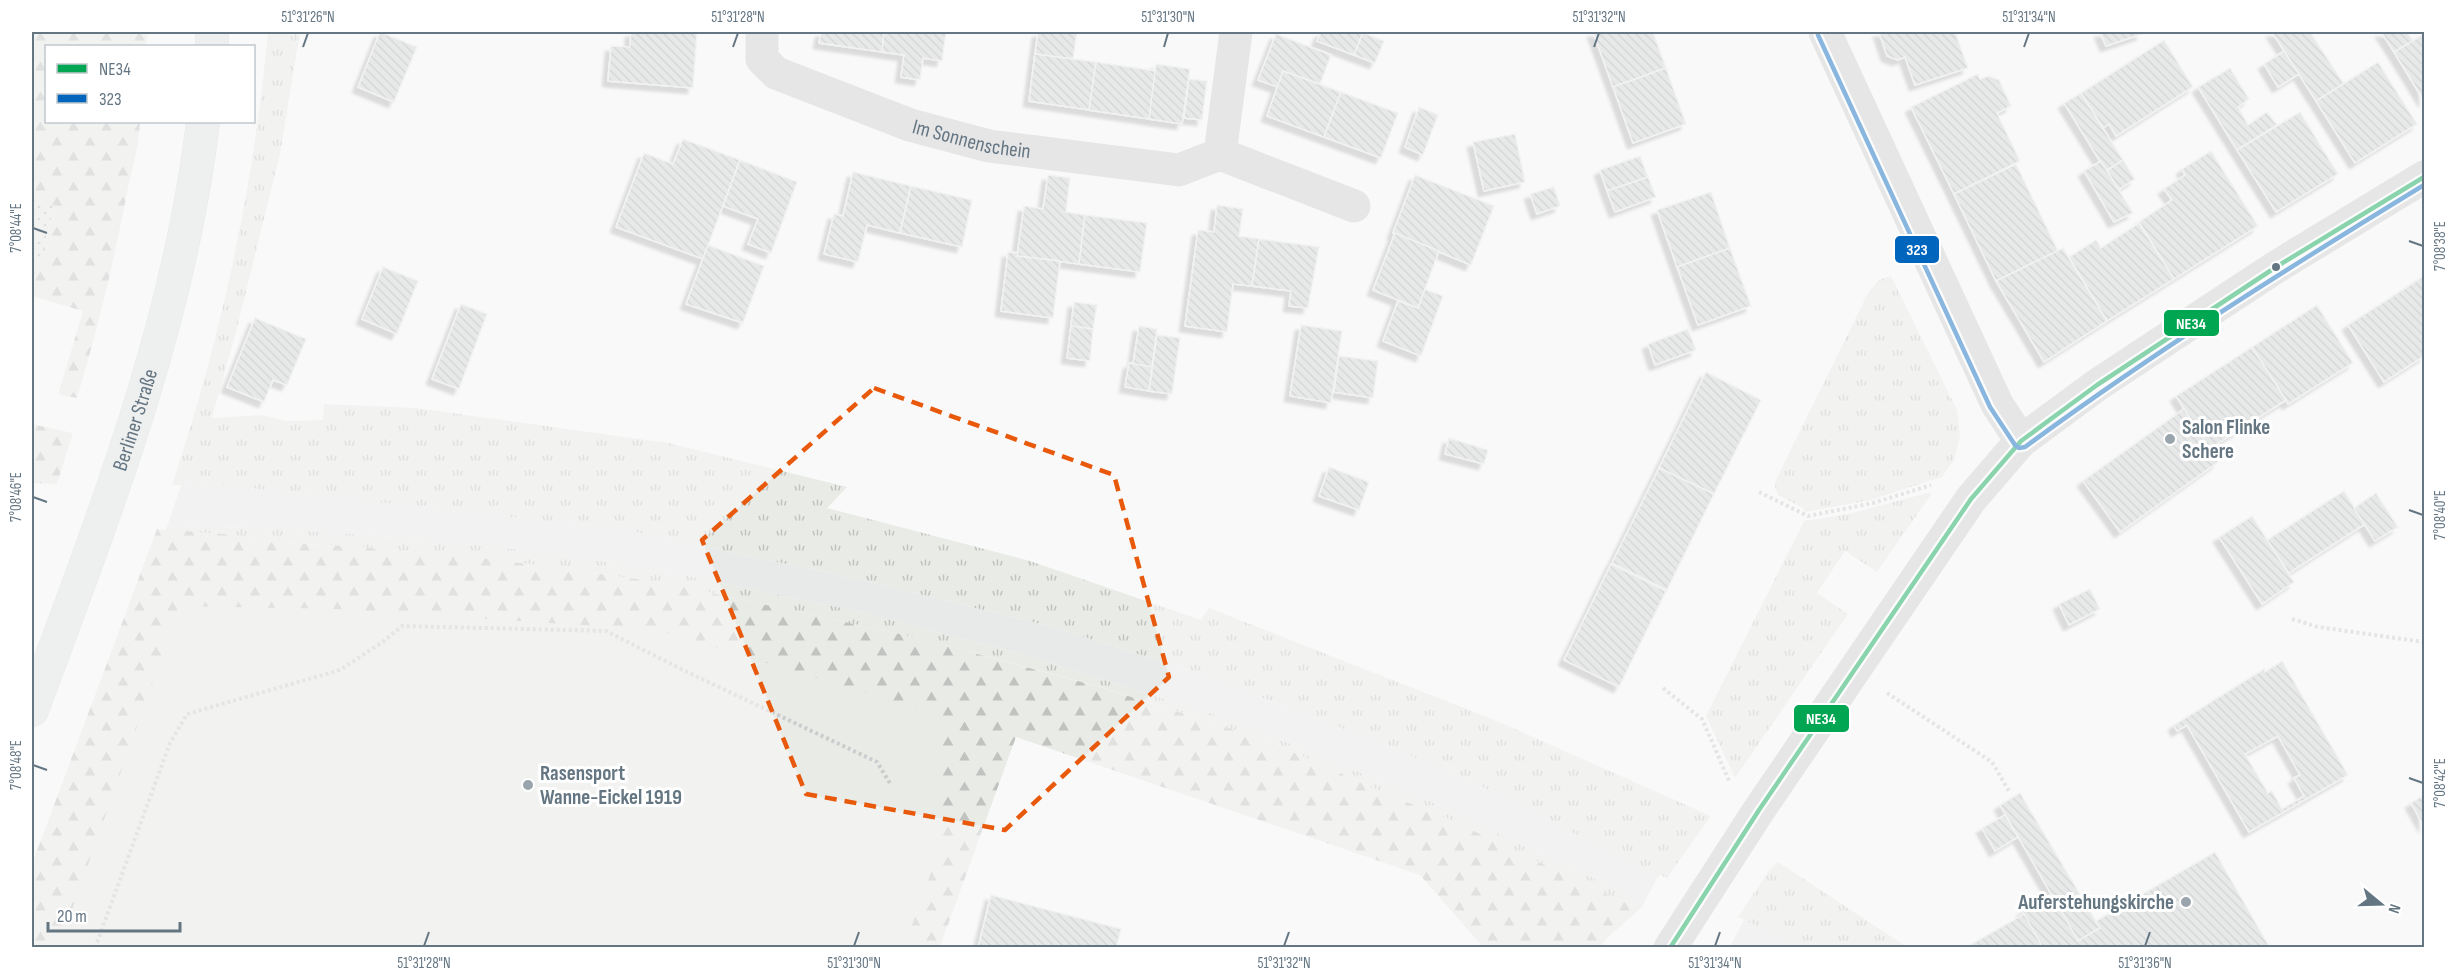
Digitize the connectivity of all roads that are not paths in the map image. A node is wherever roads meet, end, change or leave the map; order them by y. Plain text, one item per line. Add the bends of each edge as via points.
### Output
1 (762, 32) edge
2 (1236, 32) edge
3 (1825, 32) edge
4 (203, 123) edge
5 (1220, 154) junction
6 (2424, 177) edge
7 (1354, 206) dead end
8 (2021, 441) junction
9 (32, 710) edge
10 (1670, 948) edge

1 - 5 street, Im Sonnenschein via 762,59 776,73 910,125 966,140 1047,155 1179,170
2 - 5 street
3 - 8 street via 1997,404
4 - 9 main road, Berliner Straße via 187,227 164,325 134,428
5 - 7 street
6 - 8 street via 2276,267 2097,385
8 - 10 street via 1971,499

